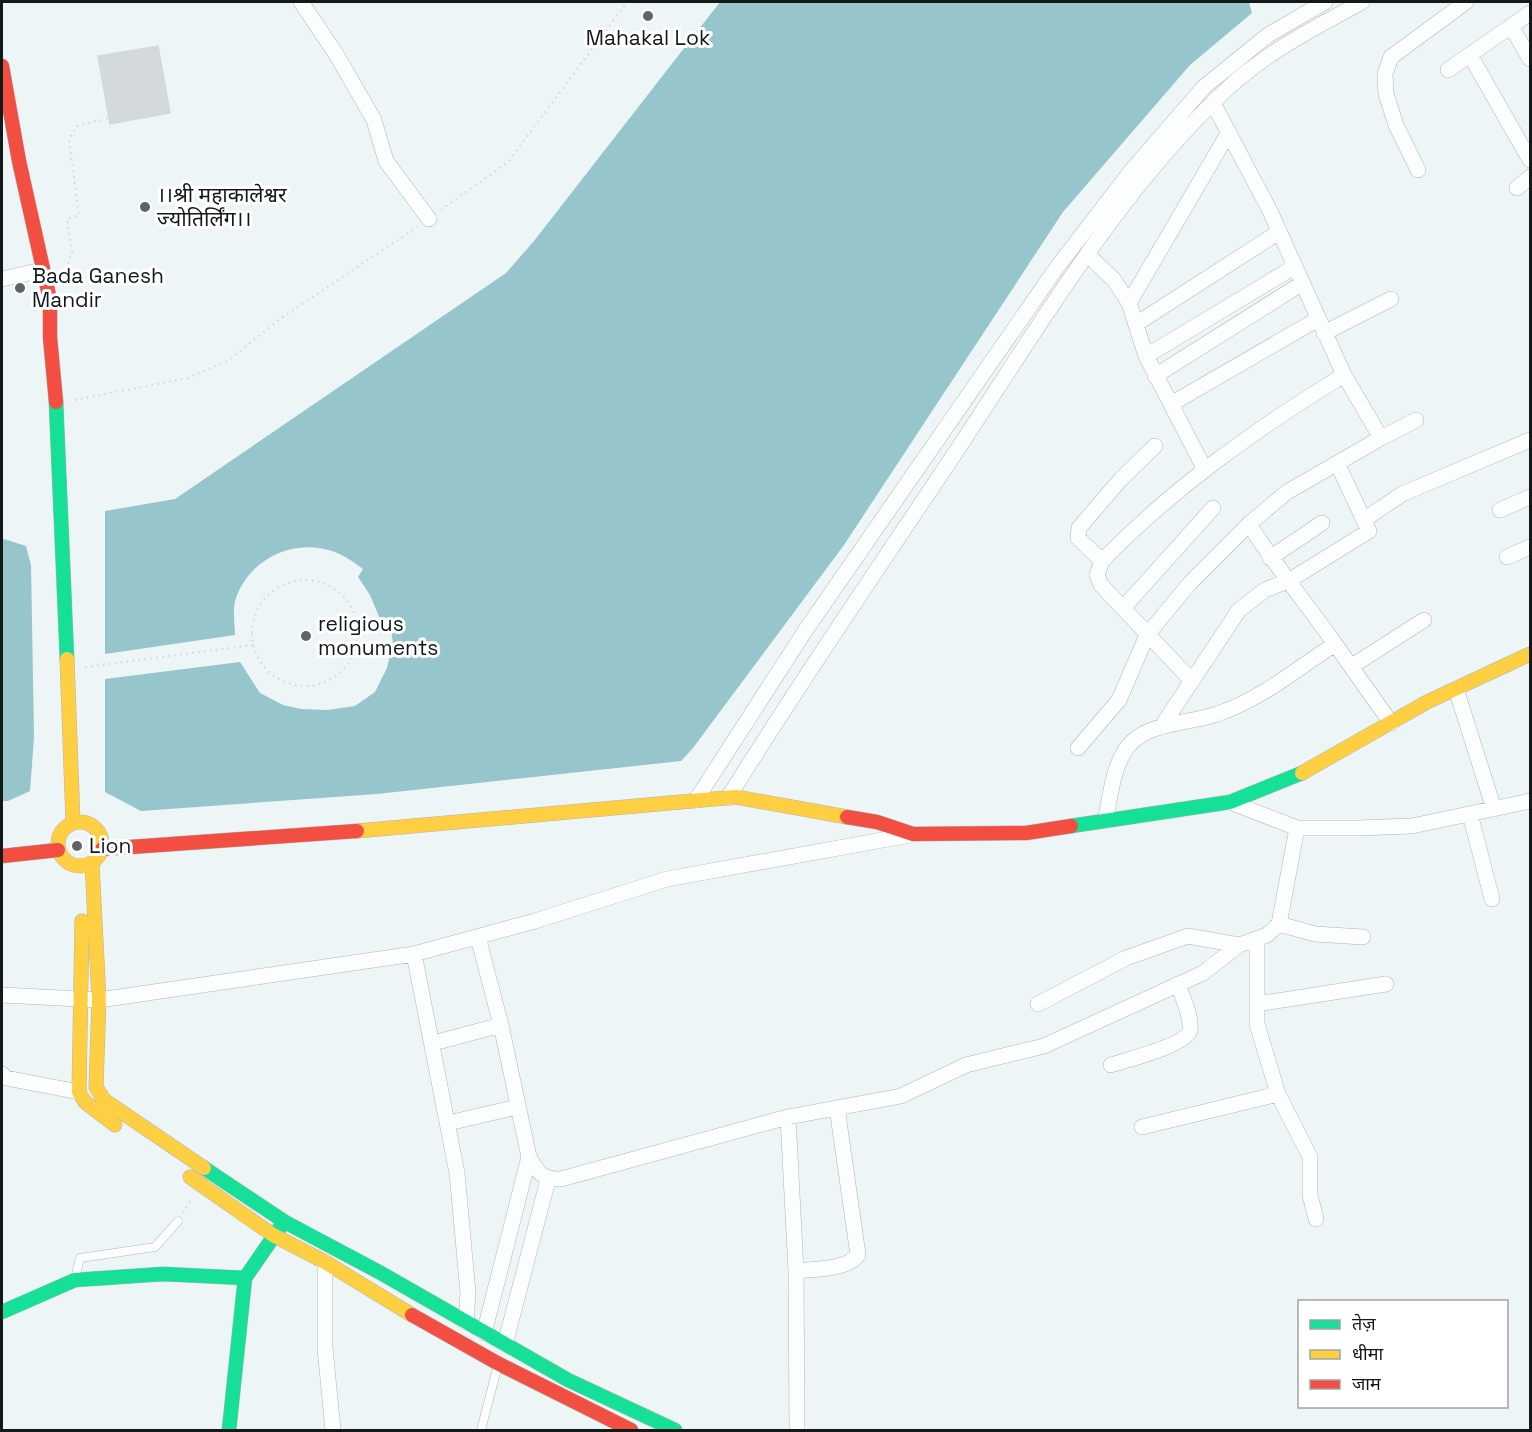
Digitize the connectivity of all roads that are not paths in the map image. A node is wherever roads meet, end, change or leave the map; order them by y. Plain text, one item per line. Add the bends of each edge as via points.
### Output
1 (301, 2) edge
2 (1326, 2) edge
3 (1362, 2) edge
4 (1466, 2) edge
5 (1530, 13) edge
6 (1511, 26) junction
7 (1470, 55) junction
8 (1530, 59) edge
9 (2, 66) edge
10 (1448, 69) dead end
11 (1213, 103) junction
12 (1229, 132) junction
13 (1530, 160) edge
14 (1418, 170) dead end
15 (1530, 177) edge
16 (1517, 188) dead end
17 (429, 219) road end
18 (1279, 232) junction
19 (1088, 255) junction
20 (1294, 267) junction
21 (44, 274) junction
22 (2, 279) edge
23 (1301, 284) junction
24 (1391, 299) dead end
25 (1129, 303) junction
26 (1136, 324) junction
27 (1321, 326) junction
28 (1146, 356) junction
29 (1344, 375) junction
30 (1155, 376) junction
31 (975, 385) junction
32 (992, 398) junction
33 (1172, 404) junction
34 (1416, 420) dead end
35 (1381, 438) junction
36 (1530, 441) edge
37 (1155, 446) dead end
38 (1337, 462) junction
39 (1204, 468) junction
40 (1530, 497) edge
41 (1213, 508) dead end
42 (1500, 510) dead end
43 (1365, 519) junction
44 (1322, 523) dead end
45 (1249, 524) junction
46 (1530, 547) edge
47 (1507, 556) dead end
48 (1270, 558) junction
49 (1102, 561) junction
50 (1290, 580) junction
51 (1124, 607) junction
52 (1424, 620) dead end
53 (1147, 635) junction
54 (1335, 644) junction
55 (1530, 654) edge
56 (1352, 666) junction
57 (1192, 681) junction
58 (1456, 689) junction
59 (1391, 723) junction
60 (1162, 726) junction
61 (1078, 748) dead end
62 (728, 798) junction
63 (696, 800) junction
64 (1530, 801) edge
65 (1230, 802) junction
66 (1494, 809) junction
67 (1470, 814) junction
68 (1104, 821) junction
69 (73, 822) junction
70 (1297, 828) junction
71 (913, 834) junction
72 (102, 849) junction
73 (58, 850) junction
74 (2, 856) edge
75 (86, 865) junction
76 (1492, 899) dead end
77 (1279, 924) junction
78 (478, 937) junction
79 (1363, 937) dead end
80 (1257, 940) junction
81 (1239, 945) junction
82 (414, 954) junction
83 (1178, 984) junction
84 (1386, 984) dead end
85 (2, 995) edge
86 (82, 1000) junction
87 (99, 1000) junction
88 (1038, 1004) dead end
89 (1257, 1004) junction
90 (501, 1025) junction
91 (441, 1041) dead end
92 (1111, 1065) dead end
93 (2, 1074) edge
94 (79, 1092) junction
95 (1278, 1094) junction
96 (517, 1107) junction
97 (837, 1108) junction
98 (788, 1117) junction
99 (457, 1121) dead end
100 (1142, 1127) dead end
101 (123, 1131) dead end
102 (529, 1157) junction
103 (182, 1171) dead end
104 (548, 1180) junction
105 (1316, 1219) dead end
106 (178, 1221) road end
107 (285, 1222) junction
108 (273, 1235) junction
109 (325, 1262) junction
110 (796, 1271) junction
111 (246, 1278) junction
112 (75, 1280) junction
113 (2, 1312) edge
114 (466, 1322) junction
115 (494, 1338) junction
116 (483, 1355) junction
117 (499, 1364) junction
118 (584, 1388) junction
119 (576, 1402) junction
120 (229, 1431) edge
121 (333, 1431) edge
122 (481, 1431) edge
123 (631, 1431) edge
124 (675, 1431) edge
125 (797, 1431) edge

1 - 17 street via 374,120 386,161
2 - 31 street via 1268,35 1204,87 1131,171 1055,270
3 - 11 street via 1290,42
4 - 14 street via 1390,57 1385,74 1386,94 1396,125
5 - 6 street
6 - 7 street
6 - 8 street
7 - 10 street
7 - 13 street
9 - 21 street
11 - 12 street
11 - 19 street via 1146,176
12 - 18 street
12 - 25 street
15 - 16 street
18 - 20 street
18 - 26 street
19 - 25 street via 1114,280
19 - 32 street
20 - 23 street
20 - 28 street
21 - 22 street
21 - 69 street via 50,300 56,398
23 - 27 street
23 - 30 street
24 - 27 street
25 - 26 street
26 - 28 street
27 - 29 street
27 - 33 street
28 - 30 street
29 - 35 street
29 - 39 street
30 - 33 street
31 - 32 street
31 - 63 street via 806,631
32 - 62 street via 777,718
33 - 39 street
34 - 35 street
35 - 38 street
36 - 43 street via 1402,494
37 - 49 street via 1079,528 1078,538
38 - 43 street
38 - 45 street via 1287,492
39 - 49 street
40 - 42 street
41 - 51 street
43 - 50 street via 1370,528 1367,534
44 - 48 street
45 - 48 street
45 - 53 street via 1190,583
46 - 47 street
48 - 50 street
49 - 51 street via 1097,575 1101,585
50 - 54 street
50 - 57 street via 1265,590 1239,610
51 - 53 street
52 - 56 street
53 - 57 street
53 - 61 street via 1119,700
54 - 56 street
54 - 60 street via 1263,692 1218,714
55 - 58 street
56 - 59 street
57 - 60 street
58 - 59 street
58 - 66 street
59 - 65 street via 1305,772
60 - 68 street via 1142,734 1123,753
62 - 63 street
62 - 71 street via 877,822
63 - 72 street via 448,824
64 - 66 street
65 - 68 street
65 - 70 street
66 - 67 street
67 - 70 street via 1412,826
67 - 76 street
68 - 71 street via 1026,833
69 - 72 street via 82,821 96,829
69 - 73 street via 59,834
70 - 77 street
71 - 78 street via 667,879
72 - 75 street
73 - 74 street
73 - 75 street via 70,865
75 - 86 street
75 - 87 street
77 - 79 street via 1315,934
77 - 80 street
78 - 82 street
78 - 90 street
80 - 81 street
80 - 89 street
81 - 83 street via 1219,963
81 - 88 street via 1188,936 1126,958
82 - 87 street
82 - 114 street via 457,1173 468,1293
83 - 92 street via 1189,1019 1187,1036
83 - 97 street via 1044,1047 966,1065 901,1096
84 - 89 street
85 - 86 street
86 - 87 street
86 - 94 street
87 - 107 street via 96,1087 104,1100
89 - 95 street via 1257,1024
90 - 91 street
90 - 96 street
93 - 94 street
94 - 101 street via 94,1110
95 - 100 street
95 - 105 street via 1310,1157 1310,1195
96 - 99 street
96 - 102 street
97 - 98 street
97 - 110 street via 858,1255 845,1264
98 - 104 street
98 - 110 street
102 - 104 street via 538,1174
102 - 115 street
103 - 108 street
104 - 115 street
106 - 112 lane via 155,1247 80,1258
107 - 108 street
107 - 114 street
108 - 109 street
108 - 111 street
109 - 116 street
109 - 121 street via 325,1348
110 - 125 street
111 - 112 street via 162,1274
111 - 120 street
112 - 113 street
114 - 115 street
115 - 116 street
115 - 118 street
116 - 117 street
117 - 119 street
117 - 122 lane
118 - 119 street
118 - 124 street
119 - 123 street

